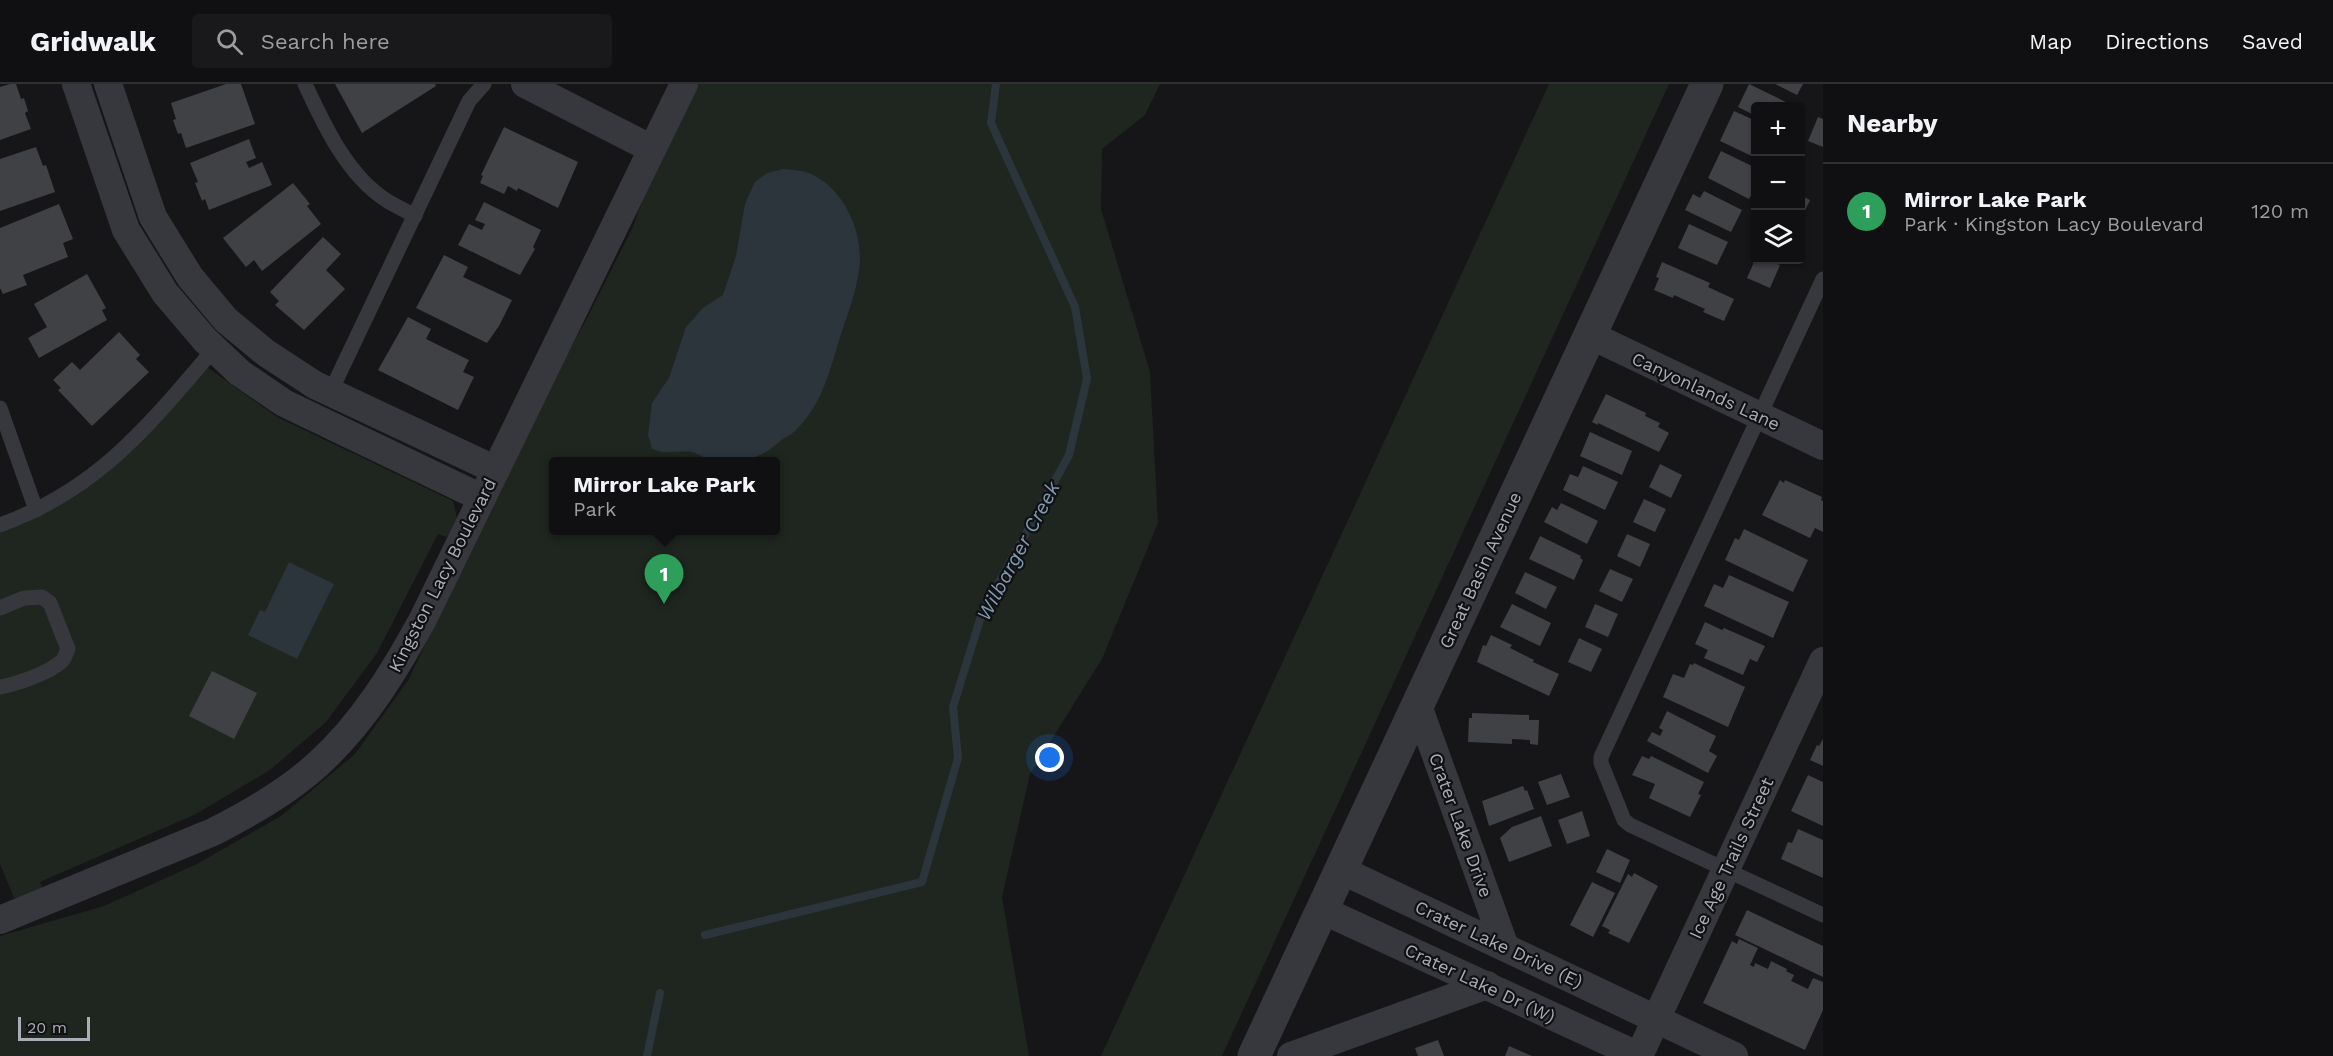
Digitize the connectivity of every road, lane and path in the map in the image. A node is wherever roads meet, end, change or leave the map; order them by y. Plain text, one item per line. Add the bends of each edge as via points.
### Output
1 (76, 84) edge
2 (108, 84) edge
3 (305, 84) edge
4 (484, 84) edge
5 (525, 84) edge
6 (684, 84) edge
7 (1707, 84) edge
8 (652, 149) junction
9 (415, 216) junction
10 (1823, 279) edge
11 (1590, 335) junction
12 (214, 349) junction
13 (330, 393) junction
14 (0, 408) edge
15 (1759, 416) junction
16 (1823, 446) edge
17 (496, 470) junction
18 (482, 498) junction
19 (36, 510) junction
20 (0, 525) edge
21 (0, 608) edge
22 (1823, 661) edge
23 (0, 687) edge
24 (1417, 703) junction
25 (1341, 870) junction
26 (1726, 870) junction
27 (1322, 910) junction
28 (2, 913) edge
29 (1823, 915) edge
30 (1504, 947) junction
31 (1486, 986) junction
32 (1657, 1019) junction
33 (1254, 1056) edge
34 (1291, 1056) edge
35 (1639, 1056) edge
36 (1734, 1056) edge

1 - 12 street via 126,230 165,293
2 - 13 street via 153,217 190,277 246,338
3 - 9 lane via 352,167 385,200
4 - 9 lane via 469,101
5 - 8 street
6 - 8 street, Kingston Lacy Boulevard
7 - 11 street, Great Basin Avenue
8 - 17 street, Kingston Lacy Boulevard
9 - 13 lane
10 - 15 lane
11 - 15 street, Canyonlands Lane
11 - 24 street, Great Basin Avenue
12 - 18 street via 240,373 284,403
12 - 19 lane via 166,406 100,470
13 - 17 street
14 - 19 lane
15 - 16 street, Canyonlands Lane
15 - 26 lane via 1601,757 1623,820
17 - 18 street, Kingston Lacy Boulevard
18 - 28 street, Kingston Lacy Boulevard via 400,661 379,694 318,764 279,794 213,832
19 - 20 lane
21 - 23 lane via 24,598 42,597 50,603 68,649 64,660 53,668
22 - 26 street, Ice Age Trails Street
24 - 25 street, Great Basin Avenue
24 - 30 street, Crater Lake Drive
25 - 27 street, Great Basin Avenue
25 - 30 street, Crater Lake Drive (E)
26 - 29 lane
26 - 32 street, Ice Age Trails Street
27 - 31 street, Crater Lake Dr (W)
27 - 33 street, Great Basin Avenue
30 - 32 street, Crater Lake Drive (E)
31 - 34 street
31 - 35 street, Crater Lake Dr (W)
32 - 35 street, Ice Age Trails Street
32 - 36 street

